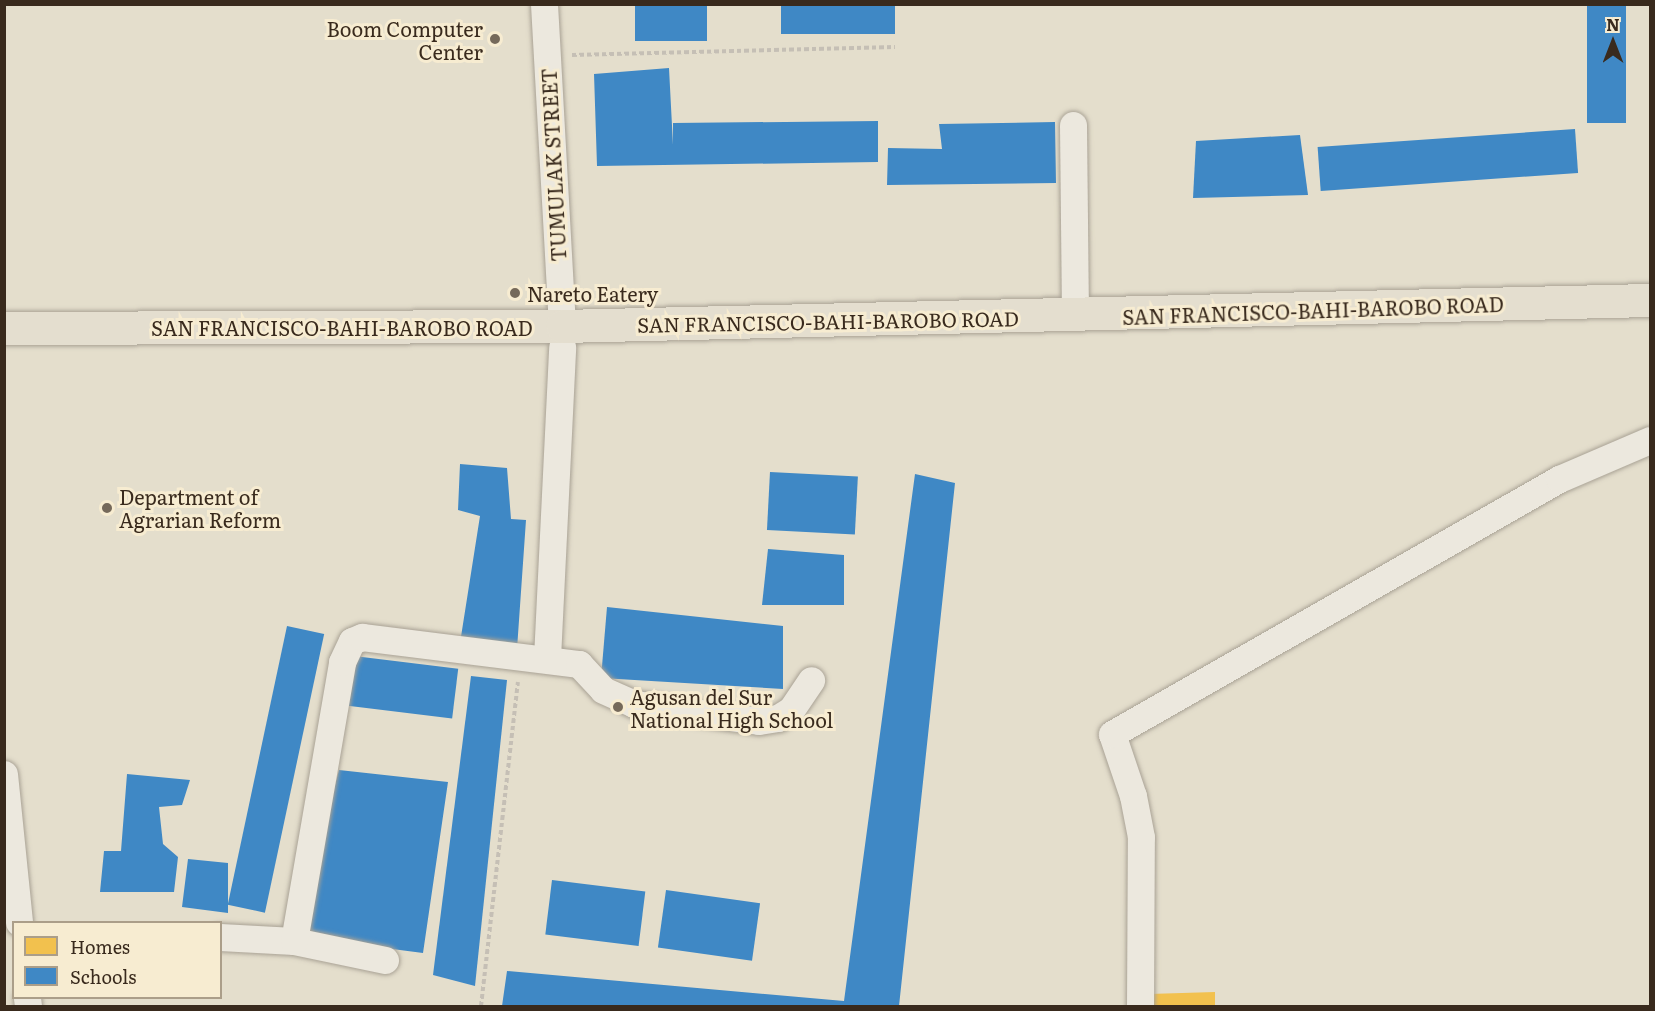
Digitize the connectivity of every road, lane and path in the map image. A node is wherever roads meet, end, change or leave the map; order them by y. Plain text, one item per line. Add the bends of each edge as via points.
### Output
1 (544, 4) edge
2 (896, 47) dead end
3 (547, 55) junction
4 (1074, 125) dead end
5 (1650, 300) edge
6 (1075, 316) junction
7 (1650, 321) edge
8 (4, 328) edge
9 (562, 337) junction
10 (4, 348) edge
11 (1650, 440) edge
12 (534, 658) junction
13 (811, 680) dead end
14 (4, 774) edge
15 (19, 921) edge
16 (222, 937) edge
17 (294, 941) junction
18 (385, 960) dead end
19 (481, 1006) edge
20 (1140, 1006) edge

1 - 3 street, TUMULAK STREET
2 - 3 path
3 - 9 street, TUMULAK STREET
4 - 6 street
5 - 6 main road, SAN FRANCISCO-BAHI-BAROBO ROAD
6 - 9 main road, SAN FRANCISCO-BAHI-BAROBO ROAD
7 - 9 main road, SAN FRANCISCO-BAHI-BAROBO ROAD
8 - 9 main road, SAN FRANCISCO-BAHI-BAROBO ROAD
9 - 10 main road, SAN FRANCISCO-BAHI-BAROBO ROAD
9 - 12 street, TUMULAK STREET
11 - 20 street via 1559,479 1112,734 1133,796 1141,837
12 - 13 street via 579,664 603,690 634,704 759,720 778,718 791,710
12 - 17 street via 362,637 344,649
12 - 19 path
14 - 15 street
16 - 17 street
17 - 18 street

